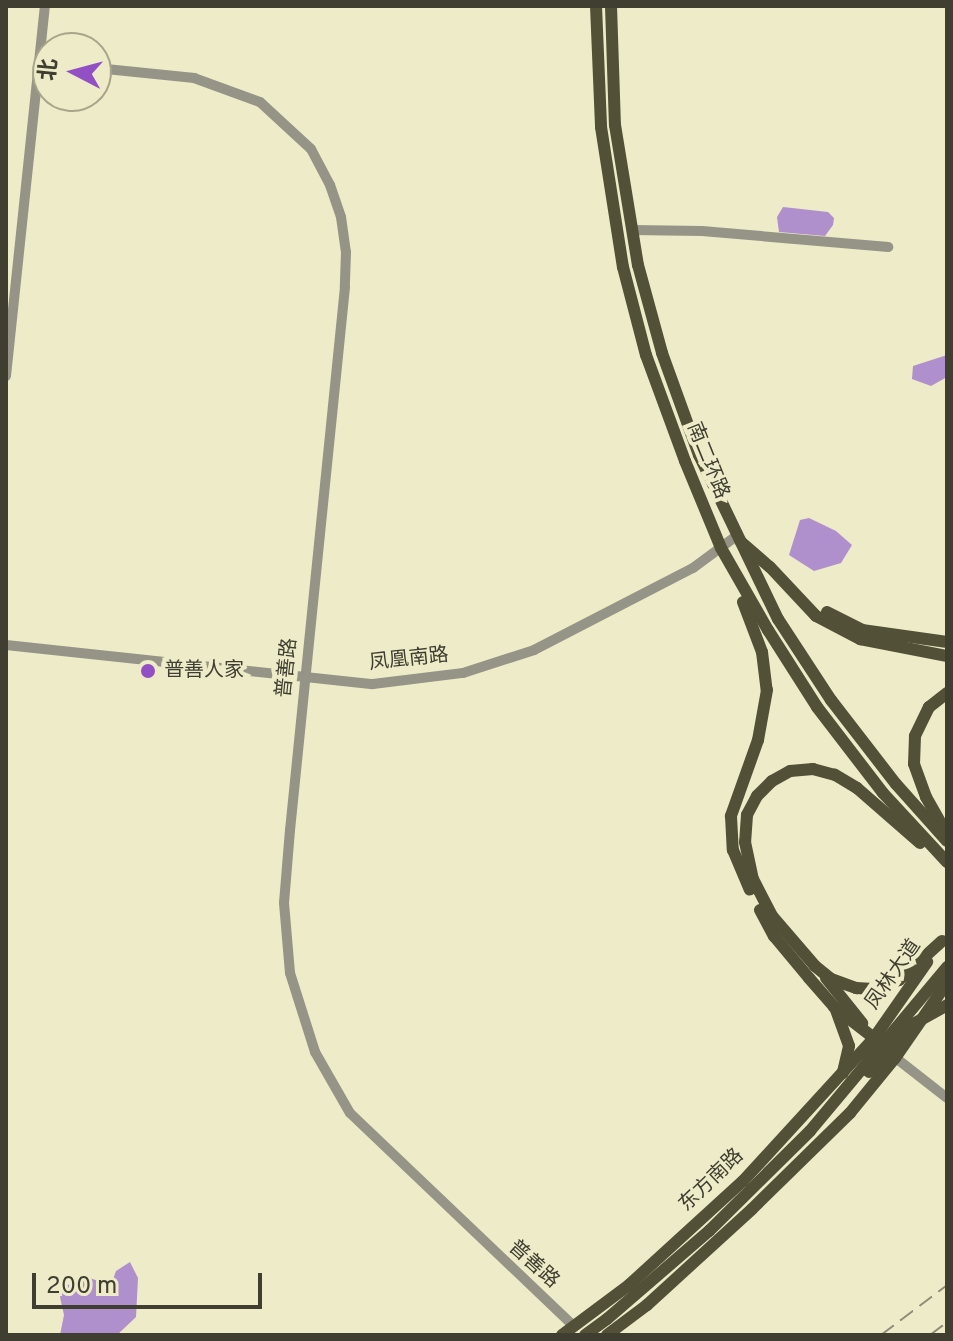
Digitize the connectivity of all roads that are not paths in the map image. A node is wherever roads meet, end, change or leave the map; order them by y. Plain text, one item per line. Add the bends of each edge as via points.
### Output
1 (45, 6) edge
2 (596, 6) edge
3 (611, 6) edge
4 (45, 32) edge
5 (112, 70) edge
6 (612, 76) junction
7 (598, 78) junction
8 (38, 112) edge
9 (632, 230) junction
10 (888, 247) dead end
11 (6, 376) edge
12 (735, 537) junction
13 (721, 548) junction
14 (947, 642) edge
15 (907, 644) junction
16 (6, 645) edge
17 (947, 656) edge
18 (305, 678) junction
19 (947, 693) edge
20 (947, 834) edge
21 (947, 841) edge
22 (947, 863) edge
23 (944, 938) edge
24 (815, 966) junction
25 (947, 967) edge
26 (947, 983) edge
27 (947, 1005) edge
28 (834, 1007) junction
29 (874, 1038) junction
30 (895, 1058) junction
31 (842, 1074) junction
32 (947, 1098) edge
33 (810, 1131) junction
34 (574, 1326) junction
35 (562, 1335) edge
36 (585, 1335) edge
37 (607, 1335) edge

1 - 4 street
2 - 7 main road, 南二环路
3 - 6 main road, 南二环路
5 - 18 street, 普善路 via 194,78 260,102 311,149 341,217 345,287
6 - 7 main road
6 - 9 main road, 南二环路
7 - 13 main road, 南二环路 via 612,202 632,306 665,411
8 - 11 street
9 - 10 street
9 - 12 main road, 南二环路 via 662,353
12 - 13 street, 凤凰南路
12 - 15 main road via 816,616 860,639
12 - 21 main road, 南二环路 via 778,619 840,712
13 - 18 street, 凤凰南路 via 693,568 534,650 477,668 373,684
13 - 22 main road, 南二环路 via 817,707 883,793
13 - 28 main road via 762,652 767,690 758,740 731,816 733,850 774,936
14 - 15 main road
15 - 17 main road
16 - 18 street, 凤凰南路
18 - 34 street, 普善路 via 284,903 290,973 315,1052 350,1113
19 - 20 main road via 929,707 915,736 914,764
22 - 24 main road via 835,775 813,769 790,771 772,781 747,815 745,842 753,879 772,916
23 - 24 main road via 899,980 874,989 831,979
23 - 29 main road, 凤林大道
24 - 29 main road
25 - 33 main road, bridge
26 - 30 main road
27 - 33 main road, bridge via 915,1023
28 - 29 main road
28 - 31 main road via 849,1046
29 - 30 street
29 - 31 main road, 东方南路
30 - 32 street
30 - 37 main road via 850,1113 752,1209
31 - 34 main road, 东方南路 via 743,1181 629,1285
33 - 36 main road, bridge via 697,1242
34 - 35 main road, 东方南路

